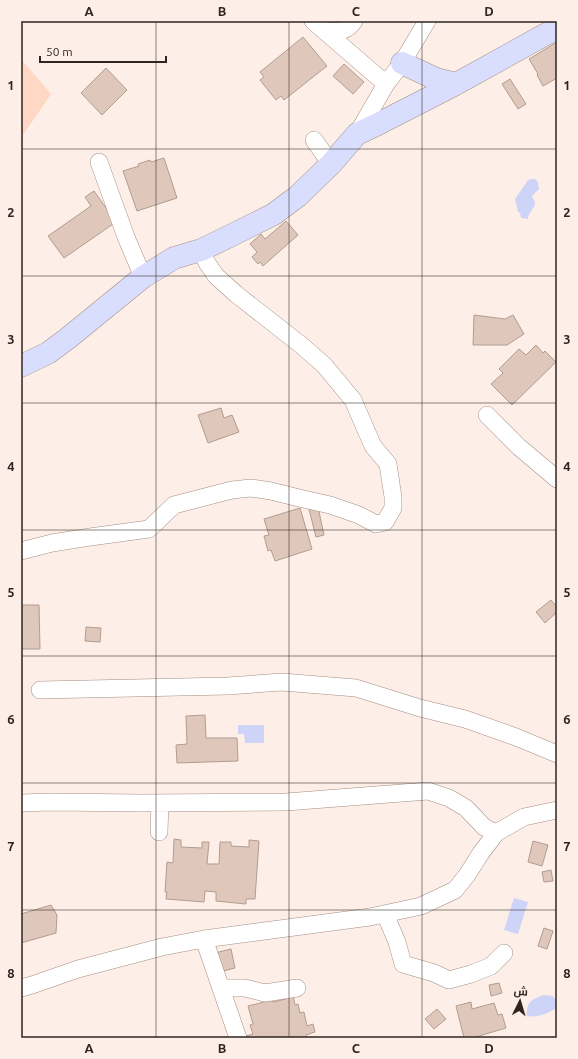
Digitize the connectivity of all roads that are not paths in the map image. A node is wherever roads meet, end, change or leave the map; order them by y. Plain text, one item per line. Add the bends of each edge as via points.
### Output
1 (354, 21) edge
2 (427, 21) edge
3 (319, 26) edge
4 (557, 28) edge
5 (402, 63) junction
6 (386, 84) junction
7 (456, 84) junction
8 (357, 134) junction
9 (314, 140) dead end
10 (98, 162) dead end
11 (330, 164) junction
12 (201, 250) junction
13 (143, 277) junction
14 (21, 366) edge
15 (486, 415) dead end
16 (557, 479) edge
17 (21, 551) edge
18 (40, 690) dead end
19 (557, 754) edge
20 (160, 803) junction
21 (21, 804) edge
22 (557, 810) edge
23 (159, 832) dead end
24 (496, 833) junction
25 (385, 914) junction
26 (204, 939) junction
27 (504, 953) dead end
28 (21, 988) edge
29 (220, 988) junction
30 (297, 988) dead end
31 (238, 1038) edge

1 - 3 street via 342,32
2 - 5 street
3 - 6 street
4 - 7 main road
5 - 6 street
5 - 7 main road via 436,79
6 - 8 street
7 - 8 main road
8 - 11 main road
9 - 11 street
10 - 13 street
11 - 12 main road via 298,196 274,214
12 - 13 main road via 174,258
12 - 17 street via 216,276 324,365 353,400 373,446 388,464 393,508 385,522 376,524 330,505 251,488 232,490 174,505 149,529 52,543
13 - 14 main road via 48,353
15 - 16 street
18 - 19 street via 228,686 282,682 356,688 465,719
20 - 21 street
20 - 23 street
20 - 24 street via 286,802 428,792 449,798 466,808 484,826
22 - 24 street via 524,817
24 - 25 street via 454,890 421,906
25 - 26 street
25 - 27 street via 403,964 450,980 491,966
26 - 28 street via 117,958
26 - 29 street
29 - 30 street via 245,988 265,993
29 - 31 street

